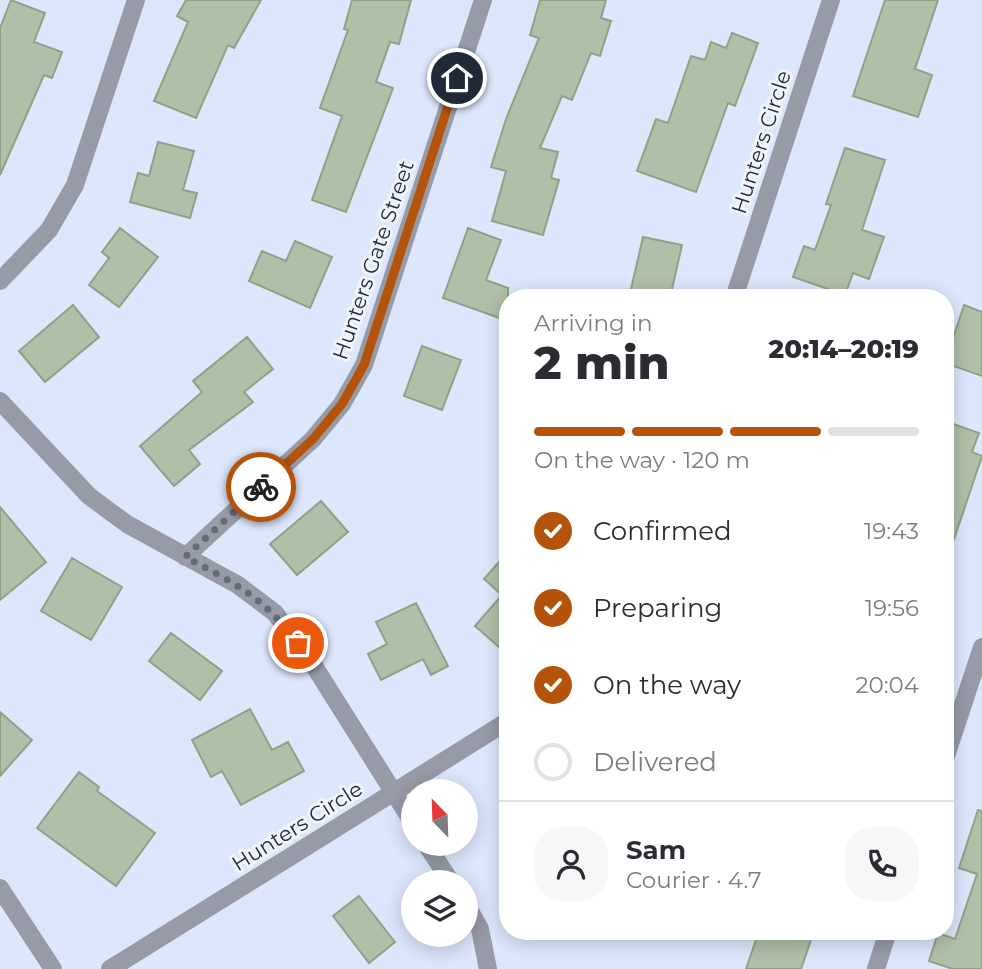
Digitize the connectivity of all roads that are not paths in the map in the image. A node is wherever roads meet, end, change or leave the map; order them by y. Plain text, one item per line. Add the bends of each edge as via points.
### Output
1 (136, 0) edge
2 (483, 0) edge
3 (831, 0) edge
4 (0, 281) edge
5 (737, 289) edge
6 (0, 401) edge
7 (185, 557) junction
8 (982, 647) edge
9 (499, 727) edge
10 (954, 732) edge
11 (393, 793) junction
12 (401, 805) edge
13 (0, 888) edge
14 (478, 925) edge
15 (885, 940) edge
16 (53, 969) edge
17 (110, 969) edge
18 (488, 969) edge
19 (876, 969) edge

1 - 4 street via 75,185 49,230
2 - 7 street, Hunters Gate Street via 364,365 342,404 313,439
3 - 5 street, Hunters Circle
6 - 7 street via 89,496
7 - 11 street via 237,585 275,613
8 - 10 street
9 - 11 street, Hunters Circle
11 - 12 street
11 - 17 street, Hunters Circle
13 - 16 street
14 - 18 street
15 - 19 street

